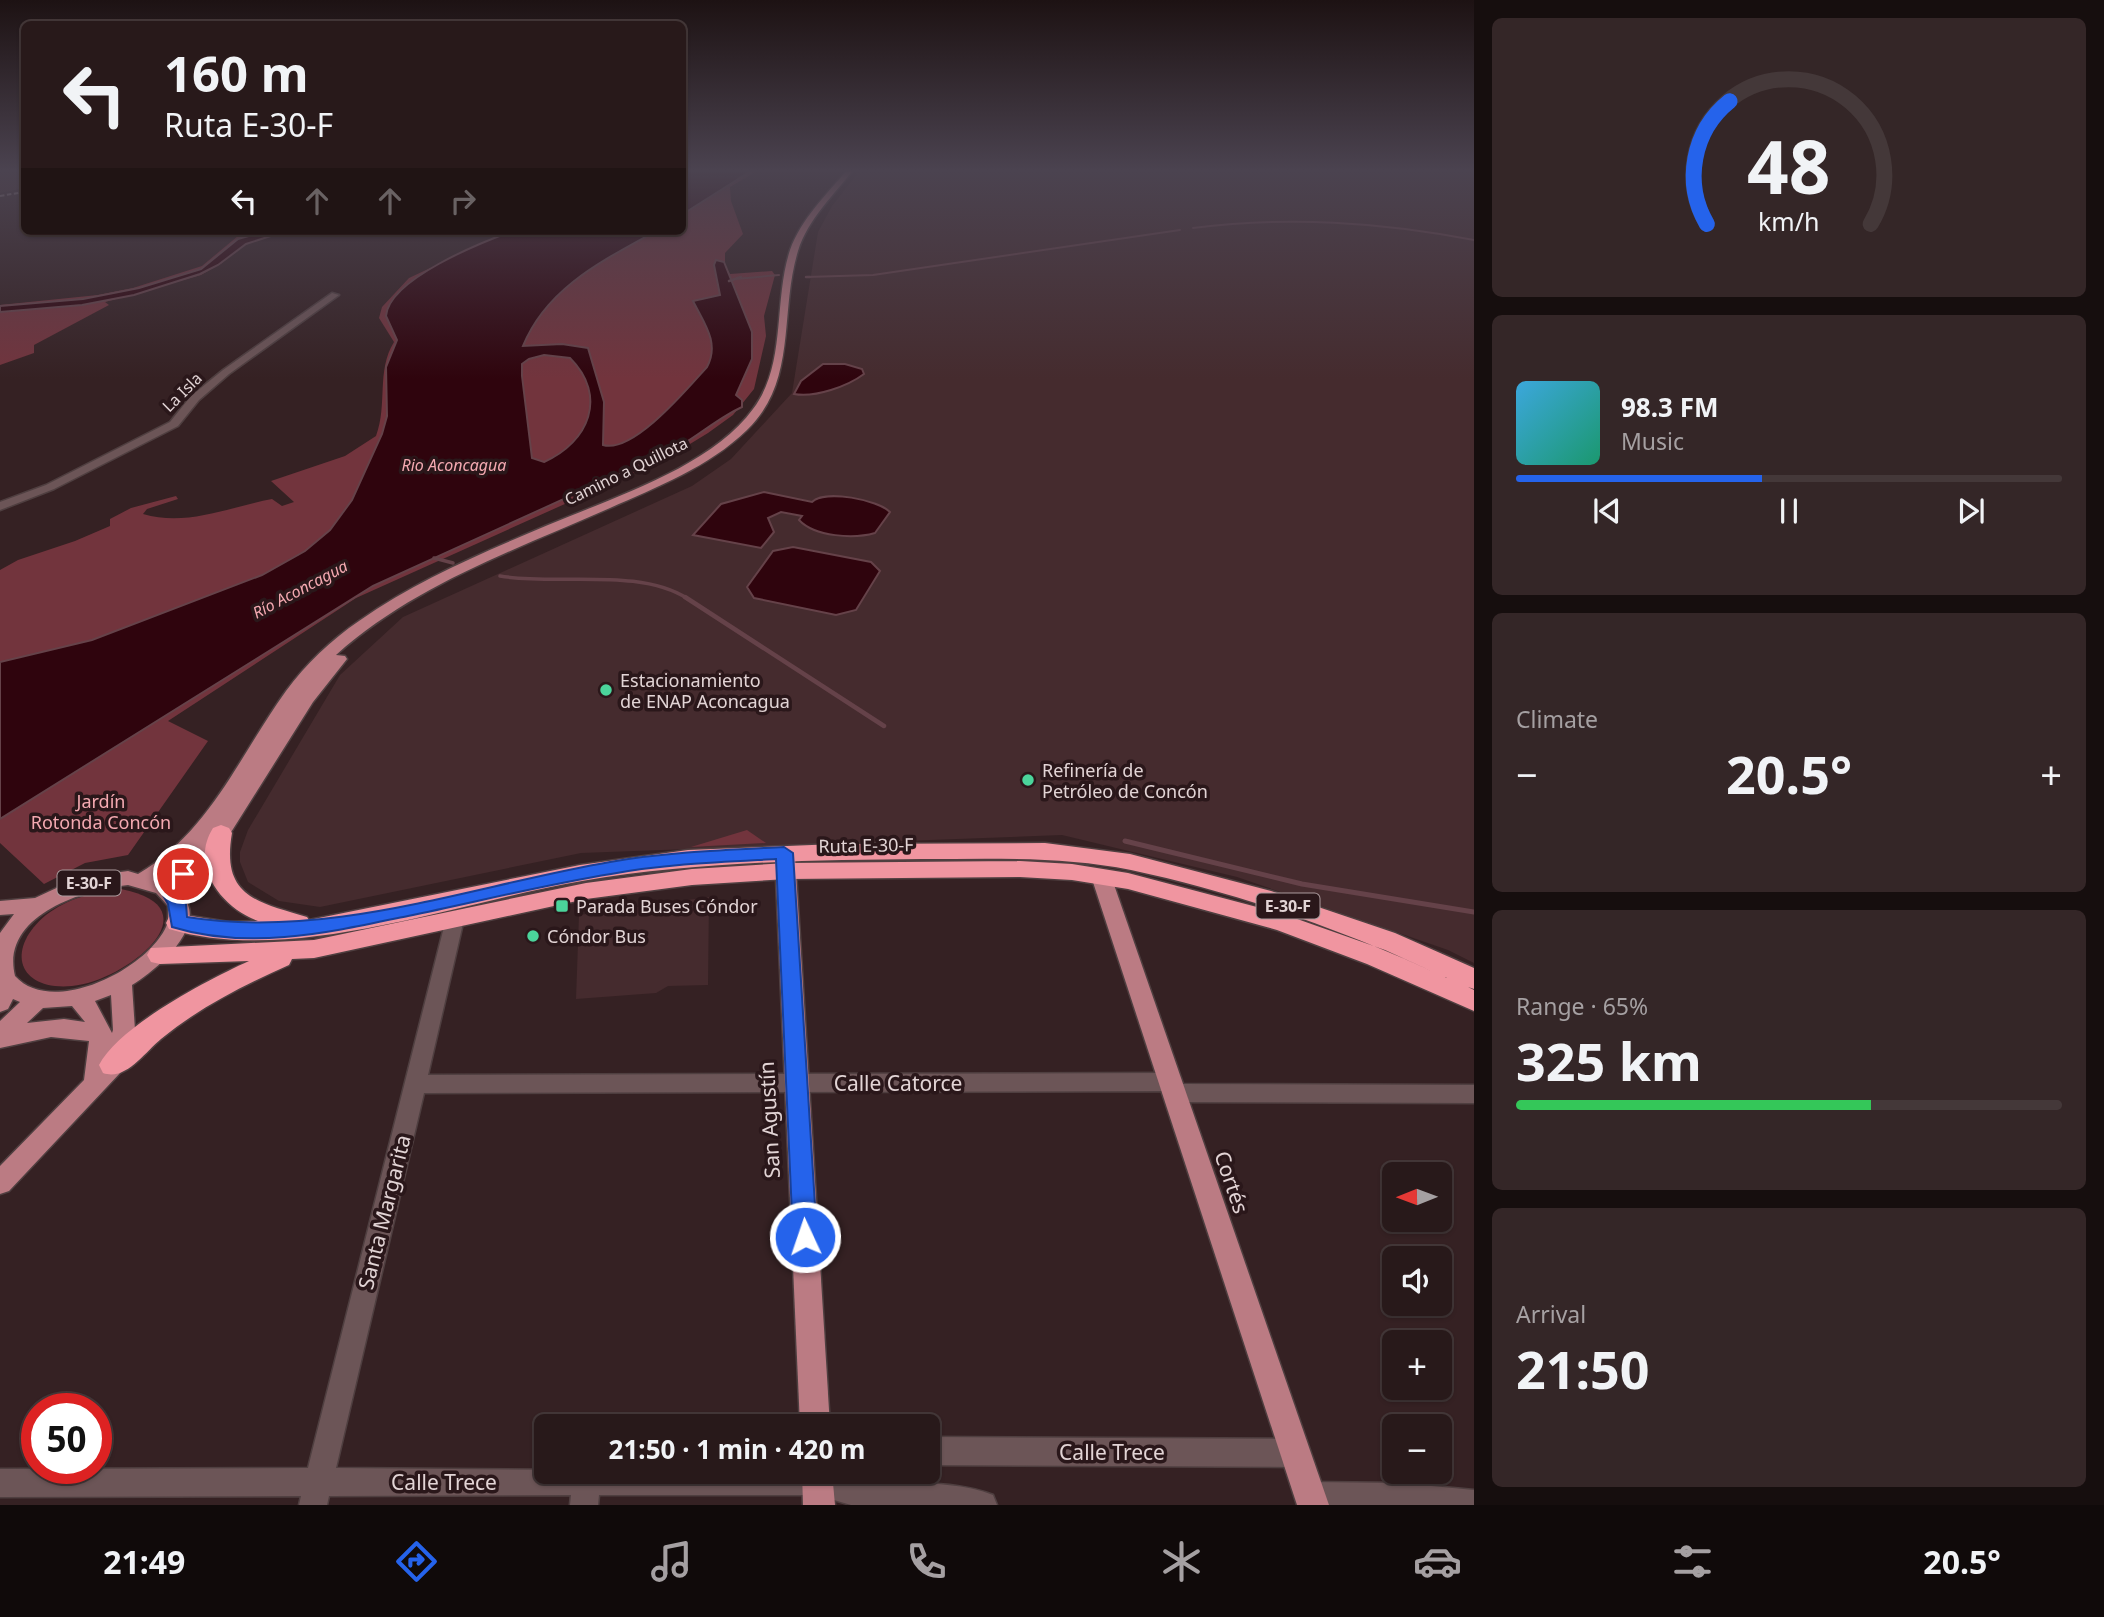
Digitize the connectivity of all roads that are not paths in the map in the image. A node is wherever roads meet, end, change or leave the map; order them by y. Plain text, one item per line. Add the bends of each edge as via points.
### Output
1 (799, 239) edge
2 (335, 295) dead end
3 (0, 506) edge
4 (451, 576) junction
5 (221, 833) junction
6 (785, 862) junction
7 (1101, 876) junction
8 (143, 880) junction
9 (172, 895) junction
10 (40, 905) junction
11 (0, 908) edge
12 (455, 919) junction
13 (178, 922) junction
14 (332, 925) junction
15 (295, 951) junction
16 (160, 955) junction
17 (0, 962) edge
18 (1474, 979) edge
19 (121, 984) junction
20 (5, 994) edge
21 (38, 999) junction
22 (78, 999) junction
23 (1474, 1001) edge
24 (102, 1036) junction
25 (0, 1037) edge
26 (104, 1074) junction
27 (797, 1083) junction
28 (415, 1084) junction
29 (1172, 1088) junction
30 (1474, 1094) edge
31 (0, 1183) edge
32 (814, 1414) edge
33 (940, 1451) edge
34 (1296, 1453) junction
35 (0, 1483) edge
36 (888, 1484) edge
37 (895, 1484) edge
38 (818, 1486) edge
39 (586, 1493) edge
40 (316, 1494) edge
41 (1312, 1501) edge
42 (1474, 1504) edge
43 (983, 1505) edge

1 - 4 main road, Camino a Quillota via 772,385 747,422 717,448 676,473
2 - 3 street, La Isla via 226,372 195,398 174,424 50,487
4 - 5 main road, Camino a Quillota via 376,627 332,666
4 - 8 main road, Camino a Quillota via 364,624 320,662 283,707 190,846 169,867
5 - 9 main road, Camino a Quillota via 183,874
5 - 14 highway via 217,866 232,895 267,916
6 - 7 highway, Ruta E-30-F / E-30-F
6 - 12 highway, Ruta E-30-F / E-30-F via 613,886
6 - 14 highway, Ruta E-30-F / E-30-F via 688,858 611,867
6 - 18 highway, Ruta E-30-F / E-30-F via 1026,850 1112,859 1309,912 1386,939
6 - 27 main road, San Agustín
7 - 23 highway, Ruta E-30-F / E-30-F via 1174,892 1311,933
7 - 29 main road, Cortés
8 - 9 main road, E-30-F
8 - 10 main road, E-30-F via 94,882
9 - 13 main road
10 - 11 main road, E-30-F
10 - 17 main road, E-30-F via 11,933
12 - 15 highway, Ruta E-30-F / E-30-F
12 - 28 street, Santa Margarita
13 - 14 highway, Ruta E-30-F / E-30-F via 249,932
13 - 16 main road, E-30-F
15 - 16 highway, Ruta E-30-F / E-30-F
15 - 26 highway via 192,999 149,1031
16 - 19 main road, E-30-F
17 - 20 main road, E-30-F
19 - 22 main road, E-30-F
19 - 26 main road via 124,1030
20 - 21 main road, E-30-F
21 - 22 main road, E-30-F
21 - 25 main road
22 - 24 main road via 95,1014
24 - 25 main road via 48,1027
24 - 26 main road
26 - 31 main road
27 - 28 street, Calle Catorce
27 - 29 street, Calle Catorce
27 - 32 main road, San Agustín
28 - 40 street, Santa Margarita
29 - 30 street, Calle Catorce
29 - 34 main road, Cortés
33 - 34 street, Calle Trece
34 - 41 main road, Cortés
35 - 40 street, Calle Trece
36 - 38 street, Calle Trece via 862,1494
37 - 43 street, Calle Trece
38 - 39 street, Calle Trece
39 - 40 street, Calle Trece
41 - 42 street via 1400,1497

